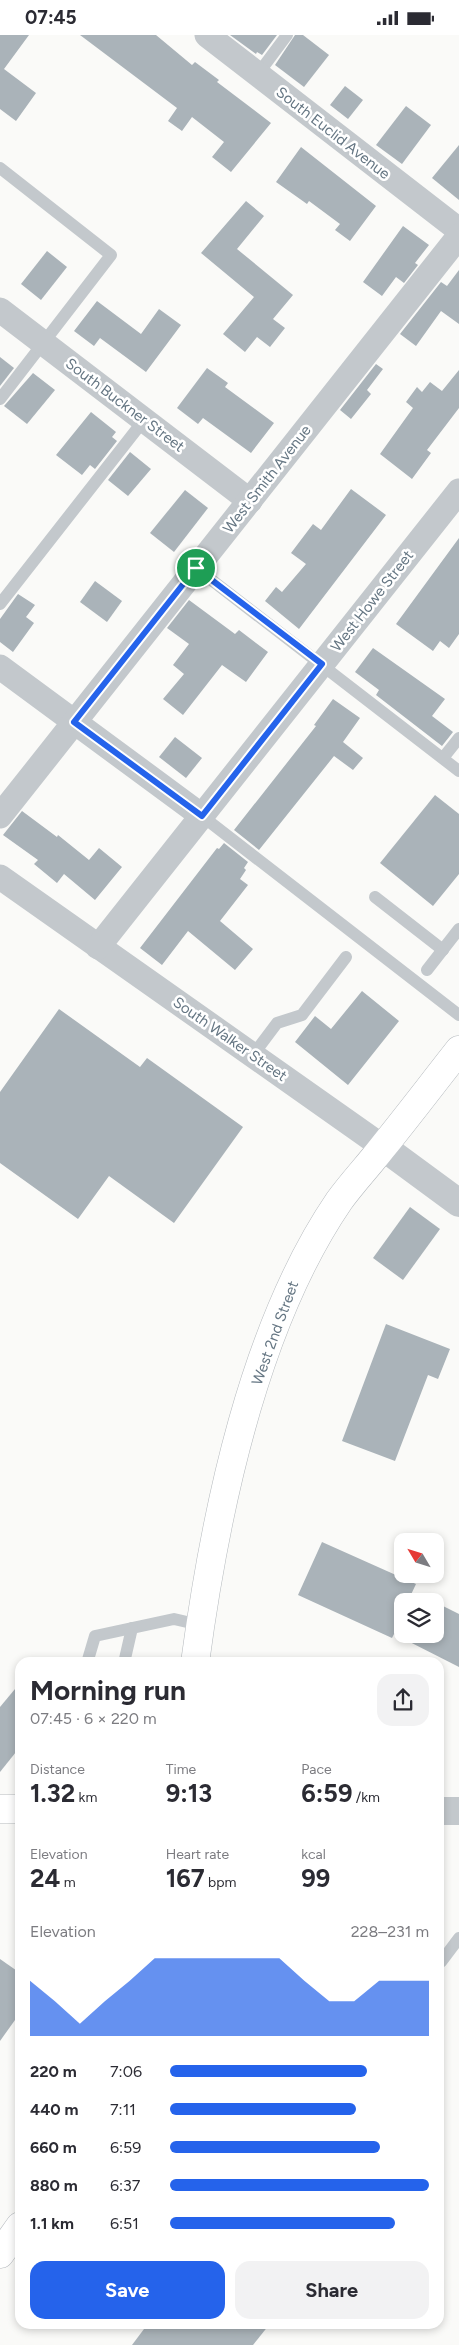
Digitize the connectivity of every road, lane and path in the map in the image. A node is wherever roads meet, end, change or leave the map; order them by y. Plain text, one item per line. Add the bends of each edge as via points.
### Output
1 (207, 35) edge
2 (287, 35) edge
3 (258, 74) junction
4 (0, 168) edge
5 (459, 230) edge
6 (459, 236) edge
7 (0, 310) edge
8 (44, 343) junction
9 (0, 399) edge
10 (144, 420) junction
11 (459, 491) edge
12 (250, 501) junction
13 (196, 568) junction
14 (0, 604) edge
15 (322, 664) junction
16 (0, 667) edge
17 (74, 722) junction
18 (459, 738) edge
19 (443, 758) junction
20 (459, 771) edge
21 (0, 816) edge
22 (202, 816) junction
23 (0, 877) edge
24 (374, 897) dead end
25 (459, 929) edge
26 (98, 947) junction
27 (442, 950) junction
28 (346, 957) dead end
29 (427, 970) dead end
30 (459, 1015) edge
31 (459, 1050) edge
32 (253, 1055) junction
33 (383, 1147) junction
34 (459, 1203) edge
35 (200, 1625) junction
36 (132, 1628) junction
37 (89, 1657) edge
38 (125, 1657) edge
39 (196, 1657) edge
40 (0, 1809) edge
41 (15, 1809) edge
42 (444, 1811) edge
43 (459, 1811) edge
44 (459, 1938) edge
45 (444, 1958) edge
46 (15, 2234) edge
47 (0, 2254) edge

1 - 3 street, South Euclid Avenue
2 - 3 lane
3 - 5 street, South Euclid Avenue
4 - 8 lane via 111,255
6 - 12 street, West Smith Avenue
7 - 8 street, South Buckner Street
8 - 9 lane
8 - 10 street, South Buckner Street
10 - 12 street, South Buckner Street
10 - 14 lane
11 - 15 street, West Howe Street
12 - 13 street, West Smith Avenue
13 - 15 lane
13 - 17 street, West Smith Avenue
15 - 19 lane
15 - 22 street, West Howe Street
16 - 17 street
17 - 21 street, West Smith Avenue
17 - 22 street
18 - 19 lane
19 - 20 lane
22 - 26 street, West Howe Street
22 - 30 lane
23 - 26 street, South Walker Street
24 - 27 lane
25 - 27 lane
26 - 32 street, South Walker Street
27 - 29 lane
28 - 32 lane via 302,1015 277,1023
31 - 33 main road, West 2nd Street
32 - 33 street, South Walker Street
33 - 34 street, South Walker Street
33 - 35 main road, West 2nd Street via 339,1201 296,1276 265,1353 220,1517
35 - 36 lane via 174,1619
35 - 39 main road, West 2nd Street
36 - 37 lane via 95,1635
36 - 38 lane
40 - 41 main road
42 - 43 street
44 - 45 lane
46 - 47 main road

